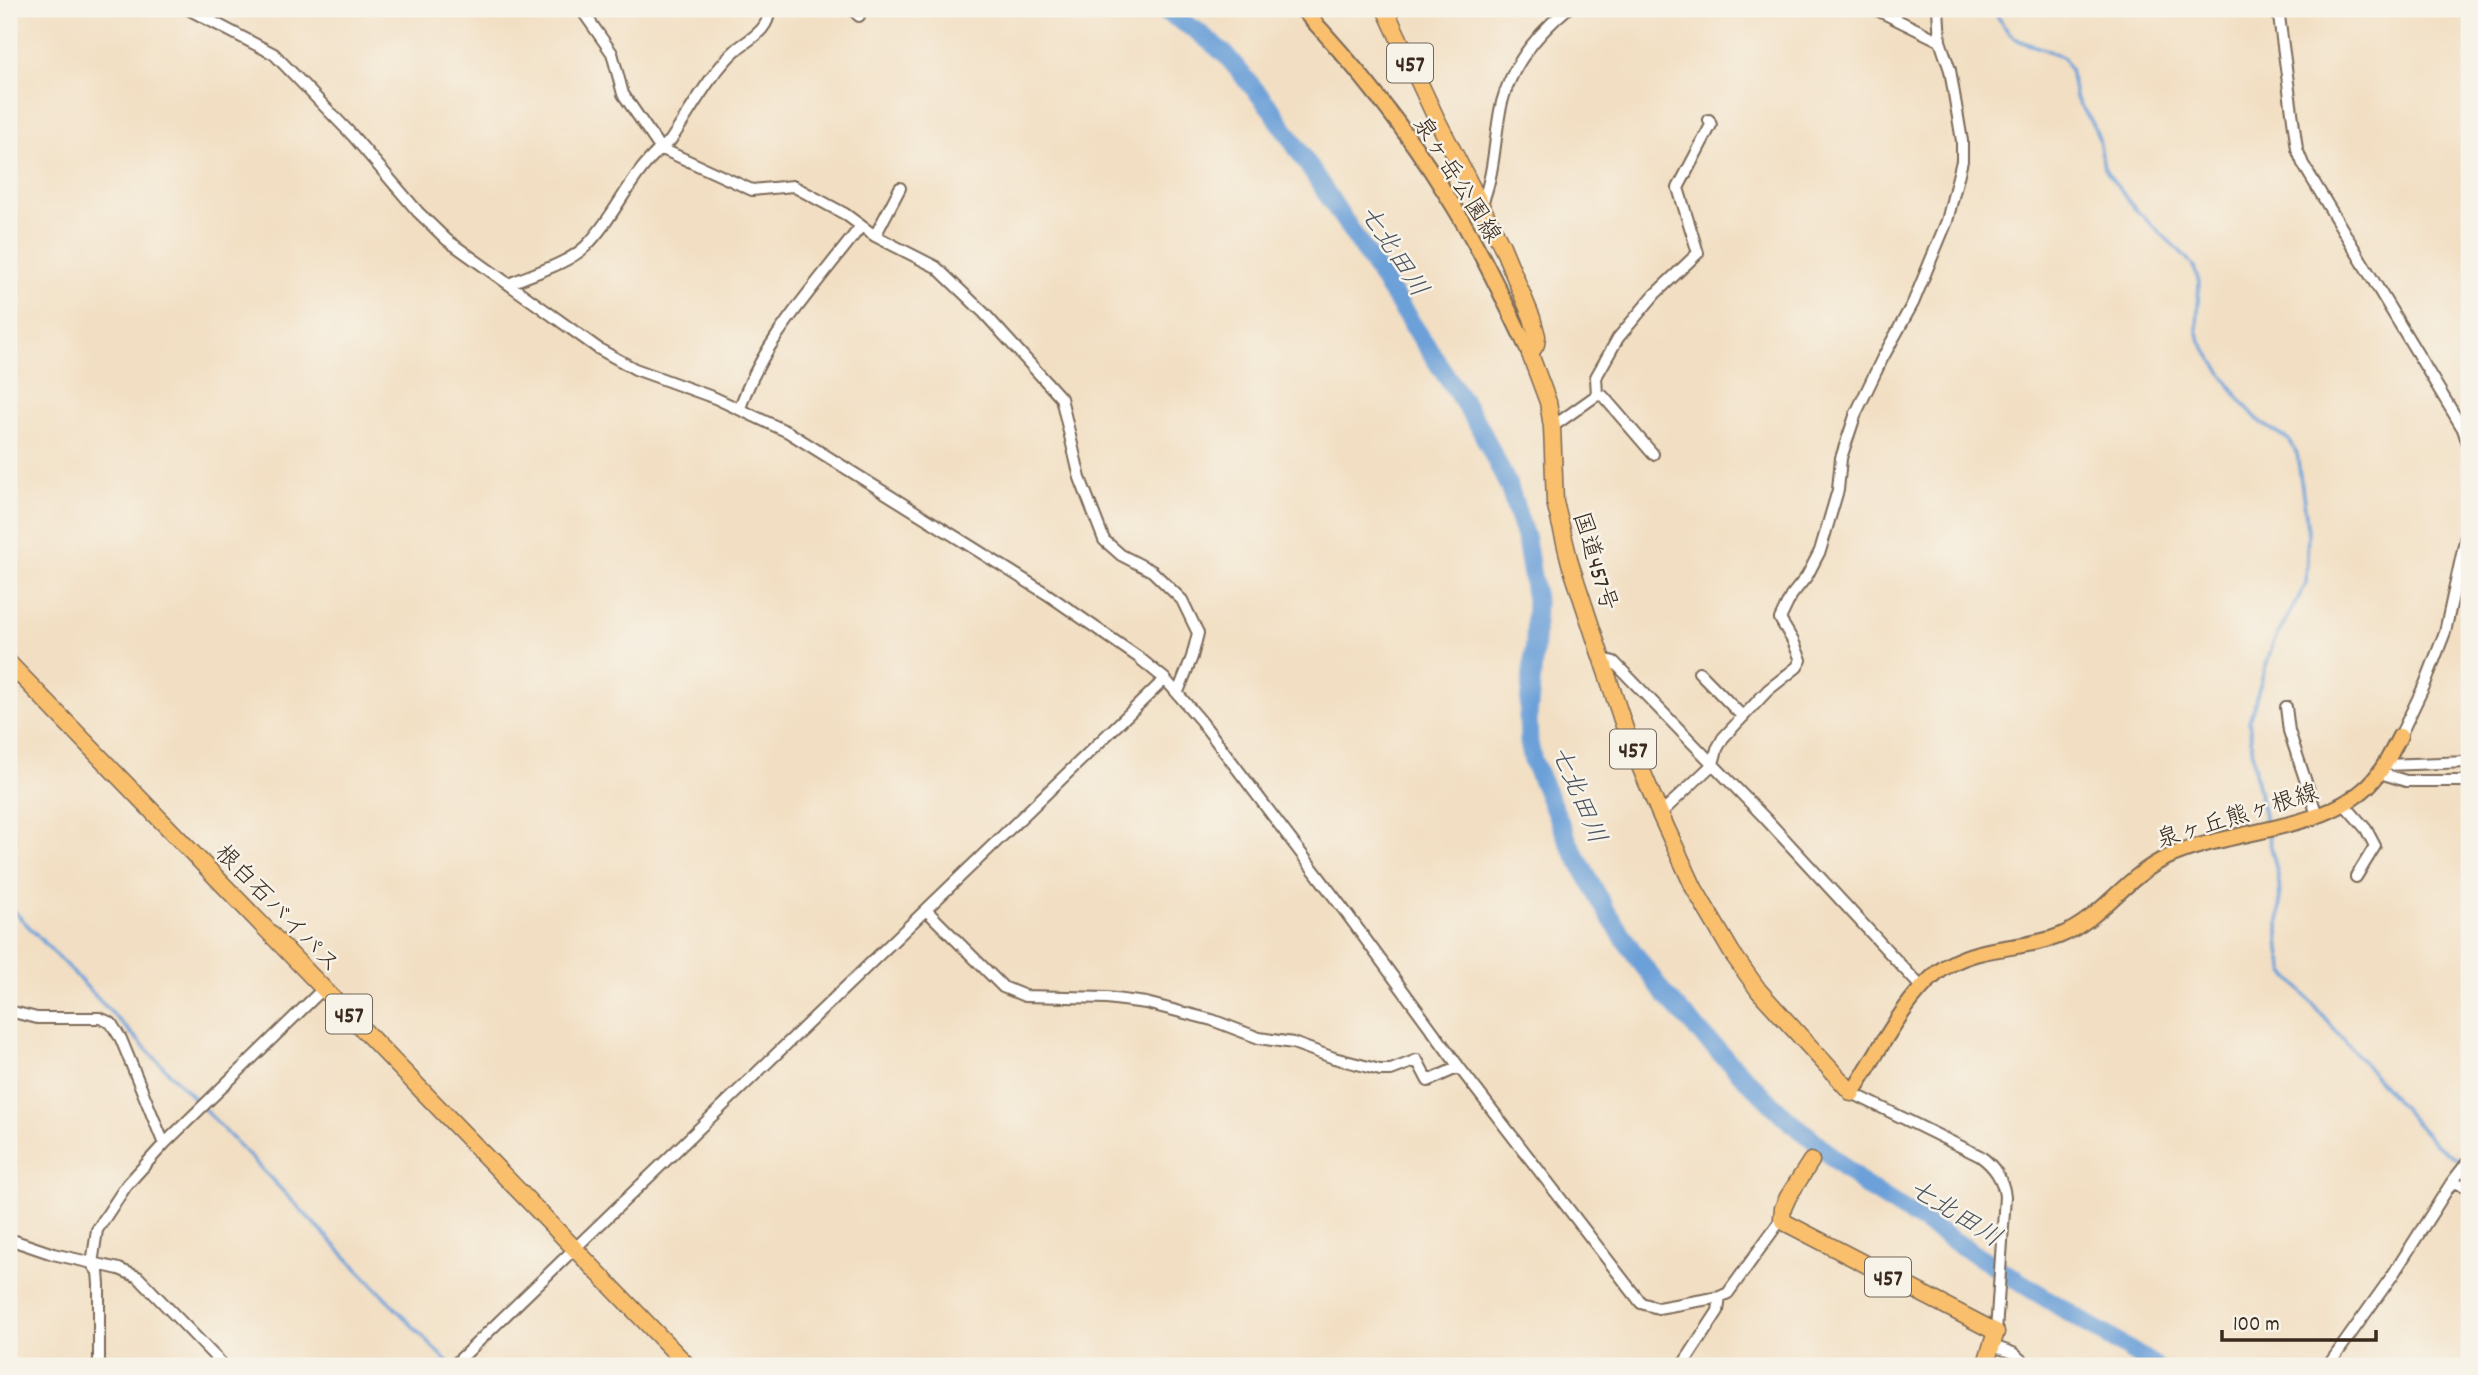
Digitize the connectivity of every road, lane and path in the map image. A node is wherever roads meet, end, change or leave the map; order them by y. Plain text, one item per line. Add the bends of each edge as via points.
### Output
1 (188, 9) edge
2 (581, 9) edge
3 (769, 9) edge
4 (1302, 9) edge
5 (1385, 9) edge
6 (1567, 9) edge
7 (1875, 9) edge
8 (1938, 9) edge
9 (2278, 9) edge
10 (1940, 41) junction
11 (1709, 120) dead end
12 (660, 148) junction
13 (900, 188) dead end
14 (1481, 206) junction
15 (861, 226) junction
16 (875, 236) junction
17 (509, 284) junction
18 (1530, 354) junction
19 (1597, 395) junction
20 (740, 408) junction
21 (1552, 427) junction
22 (2469, 447) edge
23 (1653, 454) dead end
24 (2469, 522) edge
25 (1603, 659) junction
26 (9, 663) edge
27 (1699, 672) dead end
28 (1165, 679) junction
29 (1178, 692) junction
30 (2286, 707) dead end
31 (1743, 717) junction
32 (2400, 736) joint
33 (2469, 762) edge
34 (1713, 764) junction
35 (2382, 769) junction
36 (2469, 781) edge
37 (2344, 804) junction
38 (1660, 814) junction
39 (2317, 815) junction
40 (2356, 877) dead end
41 (927, 911) junction
42 (324, 988) junction
43 (1922, 988) junction
44 (9, 1011) edge
45 (1459, 1067) junction
46 (1852, 1093) junction
47 (164, 1144) junction
48 (1811, 1161) dead end
49 (2468, 1161) edge
50 (2454, 1179) junction
51 (2469, 1187) edge
52 (1782, 1218) junction
53 (9, 1239) edge
54 (574, 1249) junction
55 (92, 1264) junction
56 (1720, 1297) junction
57 (1995, 1339) junction
58 (458, 1362) edge
59 (99, 1366) edge
60 (224, 1366) edge
61 (688, 1366) edge
62 (1682, 1366) edge
63 (1985, 1366) edge
64 (2028, 1366) edge
65 (2328, 1366) edge

1 - 17 street via 274,54 418,212 447,240
2 - 12 street via 612,53 623,94
3 - 12 street via 763,28 722,65 670,141
4 - 18 main road, 泉ヶ岳公園線 via 1379,100 1446,194
5 - 14 highway, 国道457号 / 457
6 - 14 street via 1526,51 1510,81 1500,109 1490,185
7 - 10 street
8 - 10 street
9 - 22 street via 2297,149 2303,164 2463,429
10 - 31 street via 1950,69 1962,141 1962,161 1947,221 1913,303 1856,413 1820,551 1780,619 1801,660
11 - 19 street via 1711,125 1678,188 1698,253 1618,338 1595,377
12 - 15 street via 752,190 793,186
12 - 17 street via 586,246
13 - 16 street
14 - 18 highway, 国道457号 / 457 via 1532,318 1537,336
15 - 16 street
15 - 20 street via 764,353
16 - 29 street via 936,267 1062,398 1080,478 1104,540 1152,571 1182,600 1198,633
17 - 20 street via 611,357
18 - 21 highway, 国道457号 / 457
19 - 21 street
19 - 23 street via 1603,396
20 - 28 street via 822,452 1047,594
21 - 25 highway, 国道457号 / 457 via 1555,502
24 - 32 street via 2445,632
25 - 34 street via 1614,662
25 - 38 highway, 国道457号 / 457
26 - 42 highway, 根白石バイパス / 457
27 - 31 street
28 - 29 street
28 - 41 street
29 - 45 street
30 - 39 street via 2289,731
31 - 34 street via 1723,738
32 - 35 main road, 泉ヶ丘熊ヶ根線
33 - 35 street
34 - 38 street
34 - 43 street
35 - 36 street via 2406,781
35 - 37 main road, 泉ヶ丘熊ヶ根線
37 - 39 main road, 泉ヶ丘熊ヶ根線
37 - 40 street via 2375,846
38 - 46 highway, 国道457号 / 457 via 1732,953 1759,991
39 - 43 main road, 泉ヶ丘熊ヶ根線 via 2165,858 2136,876 2077,927 2044,941 1959,960
41 - 45 street via 1015,993 1146,1003 1380,1070 1417,1060 1428,1081
41 - 54 street
42 - 47 street
42 - 54 highway, 根白石バイパス / 457
43 - 46 main road, 泉ヶ丘熊ヶ根線
44 - 47 street via 37,1018 100,1018 111,1023
45 - 56 street via 1641,1303 1658,1308
46 - 57 street via 1988,1162 1995,1170 2004,1188 2005,1214
47 - 55 street via 126,1186 97,1230
48 - 52 highway via 1788,1197
49 - 50 street
50 - 51 street
50 - 65 street
52 - 56 street via 1728,1293
52 - 57 highway, 457
53 - 55 street
54 - 58 street
54 - 61 highway, 根白石バイパス / 457
55 - 59 street via 99,1284
55 - 60 street via 138,1277
56 - 62 street via 1718,1311
57 - 63 highway
57 - 64 street

